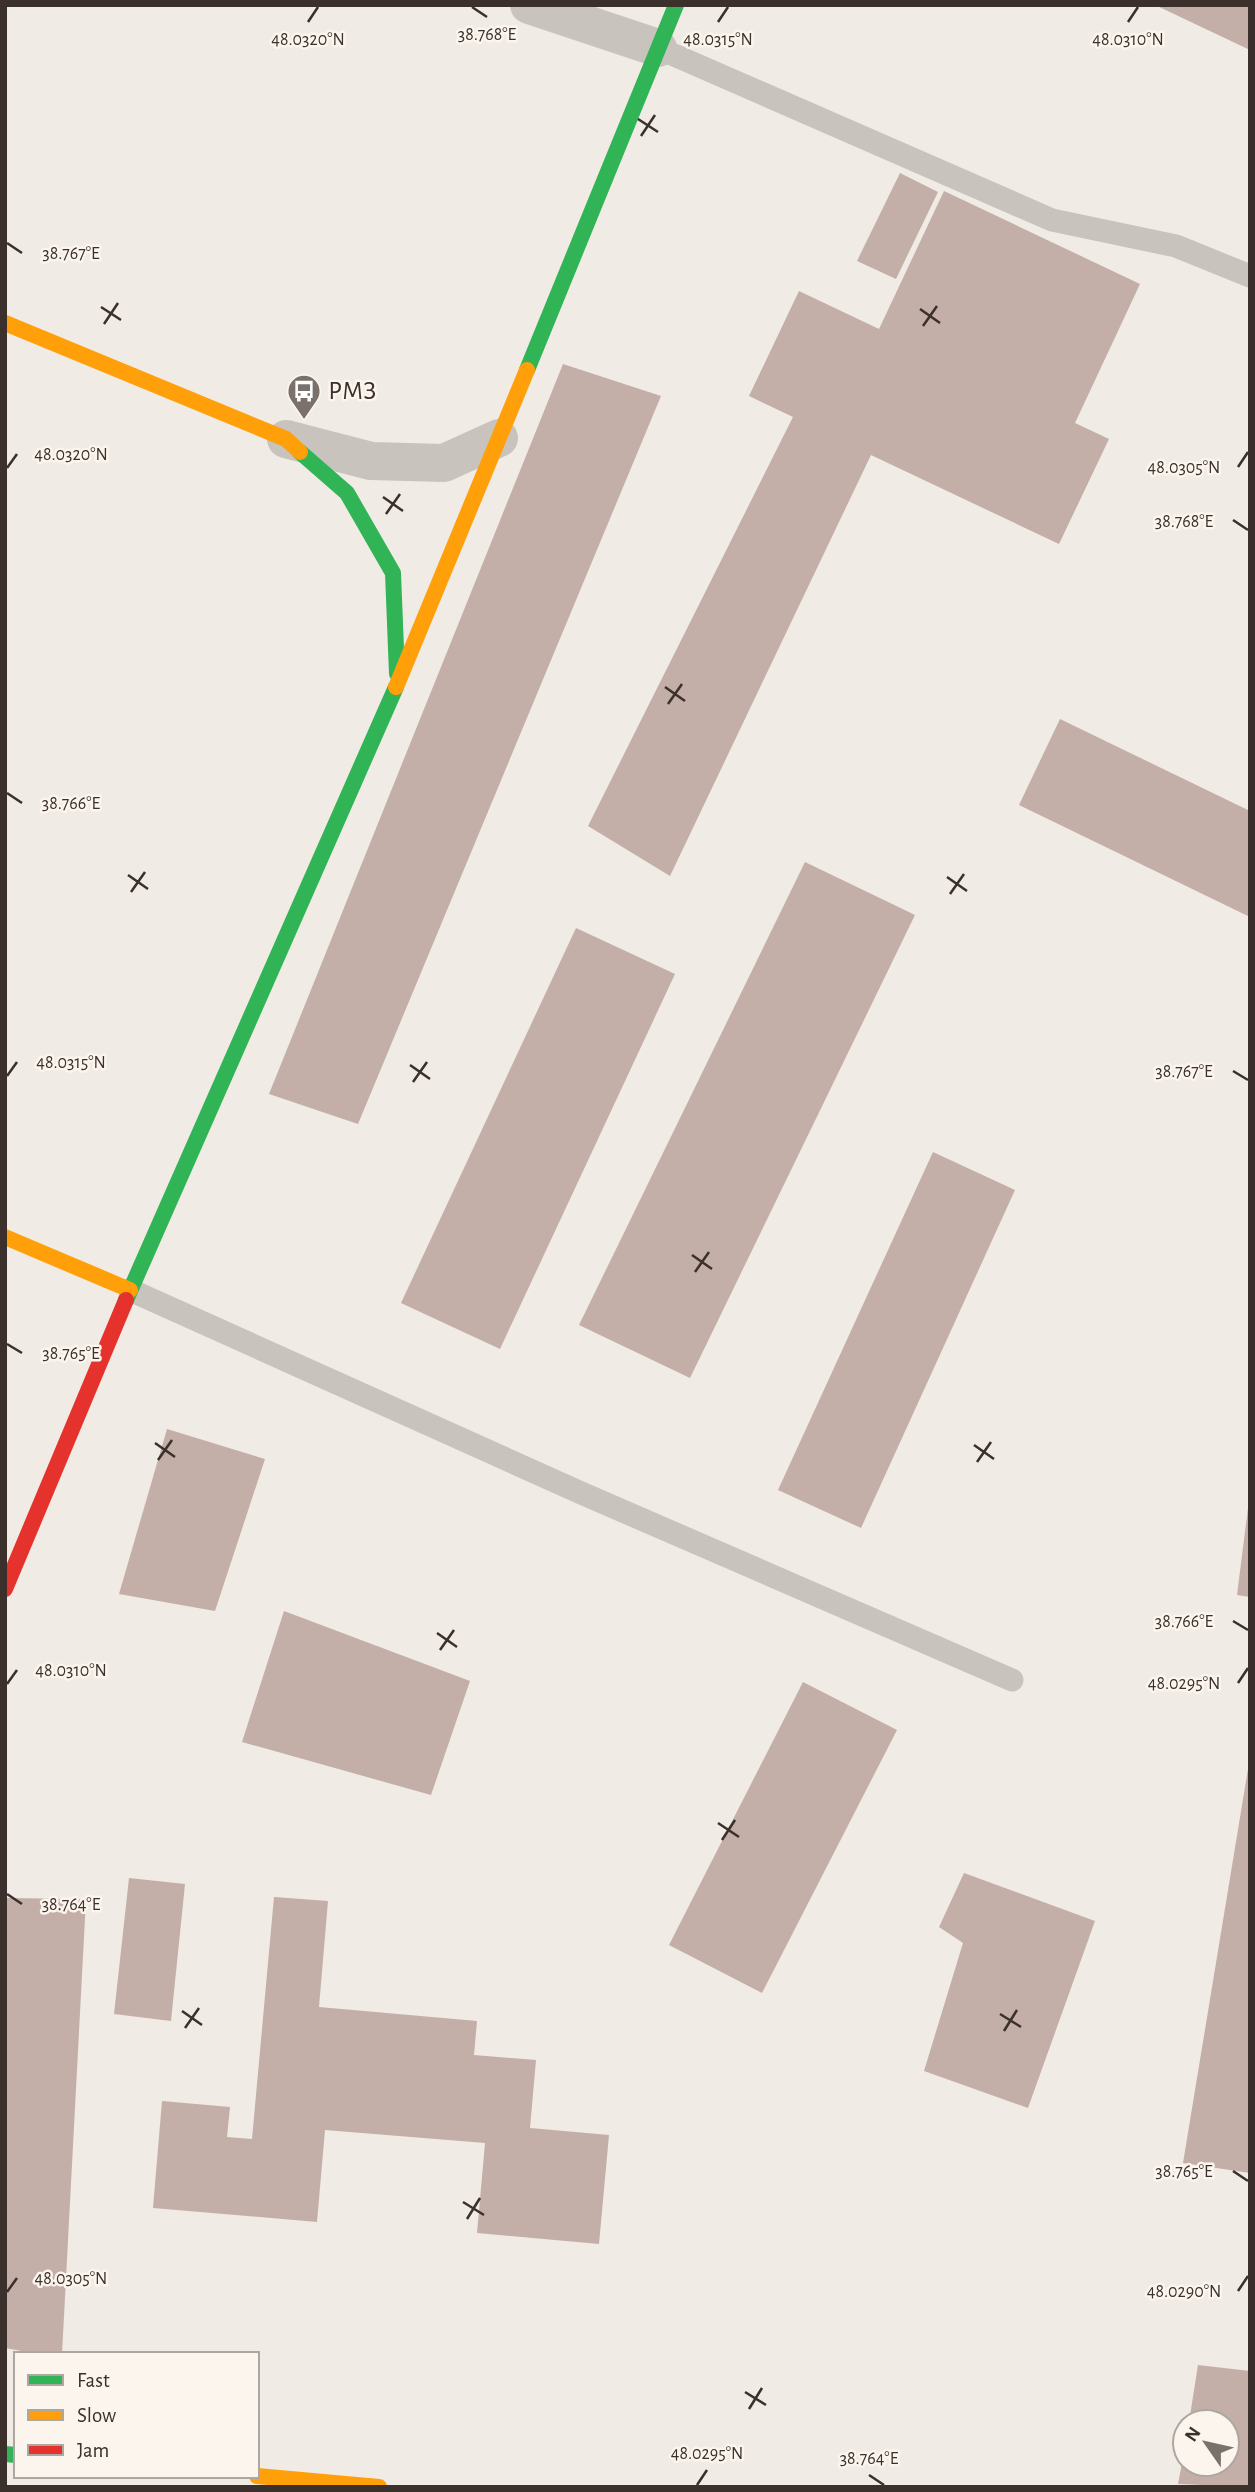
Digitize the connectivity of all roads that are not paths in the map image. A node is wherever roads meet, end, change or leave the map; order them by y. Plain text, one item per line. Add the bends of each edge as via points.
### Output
1 (529, 5) edge
2 (676, 5) edge
3 (659, 48) junction
4 (1250, 276) edge
5 (5, 323) edge
6 (499, 438) junction
7 (286, 439) junction
8 (397, 686) junction
9 (5, 1237) edge
10 (130, 1290) junction
11 (5, 1589) edge
12 (1012, 1680) dead end
13 (259, 2476) edge
14 (379, 2487) edge

1 - 3 street
2 - 3 main road
3 - 4 lane via 1052,220 1176,246
3 - 6 main road
5 - 7 main road
6 - 7 street via 444,463 371,461
6 - 8 main road
7 - 8 main road via 347,493 393,573
8 - 10 main road
9 - 10 main road
10 - 11 main road
10 - 12 lane
13 - 14 main road

